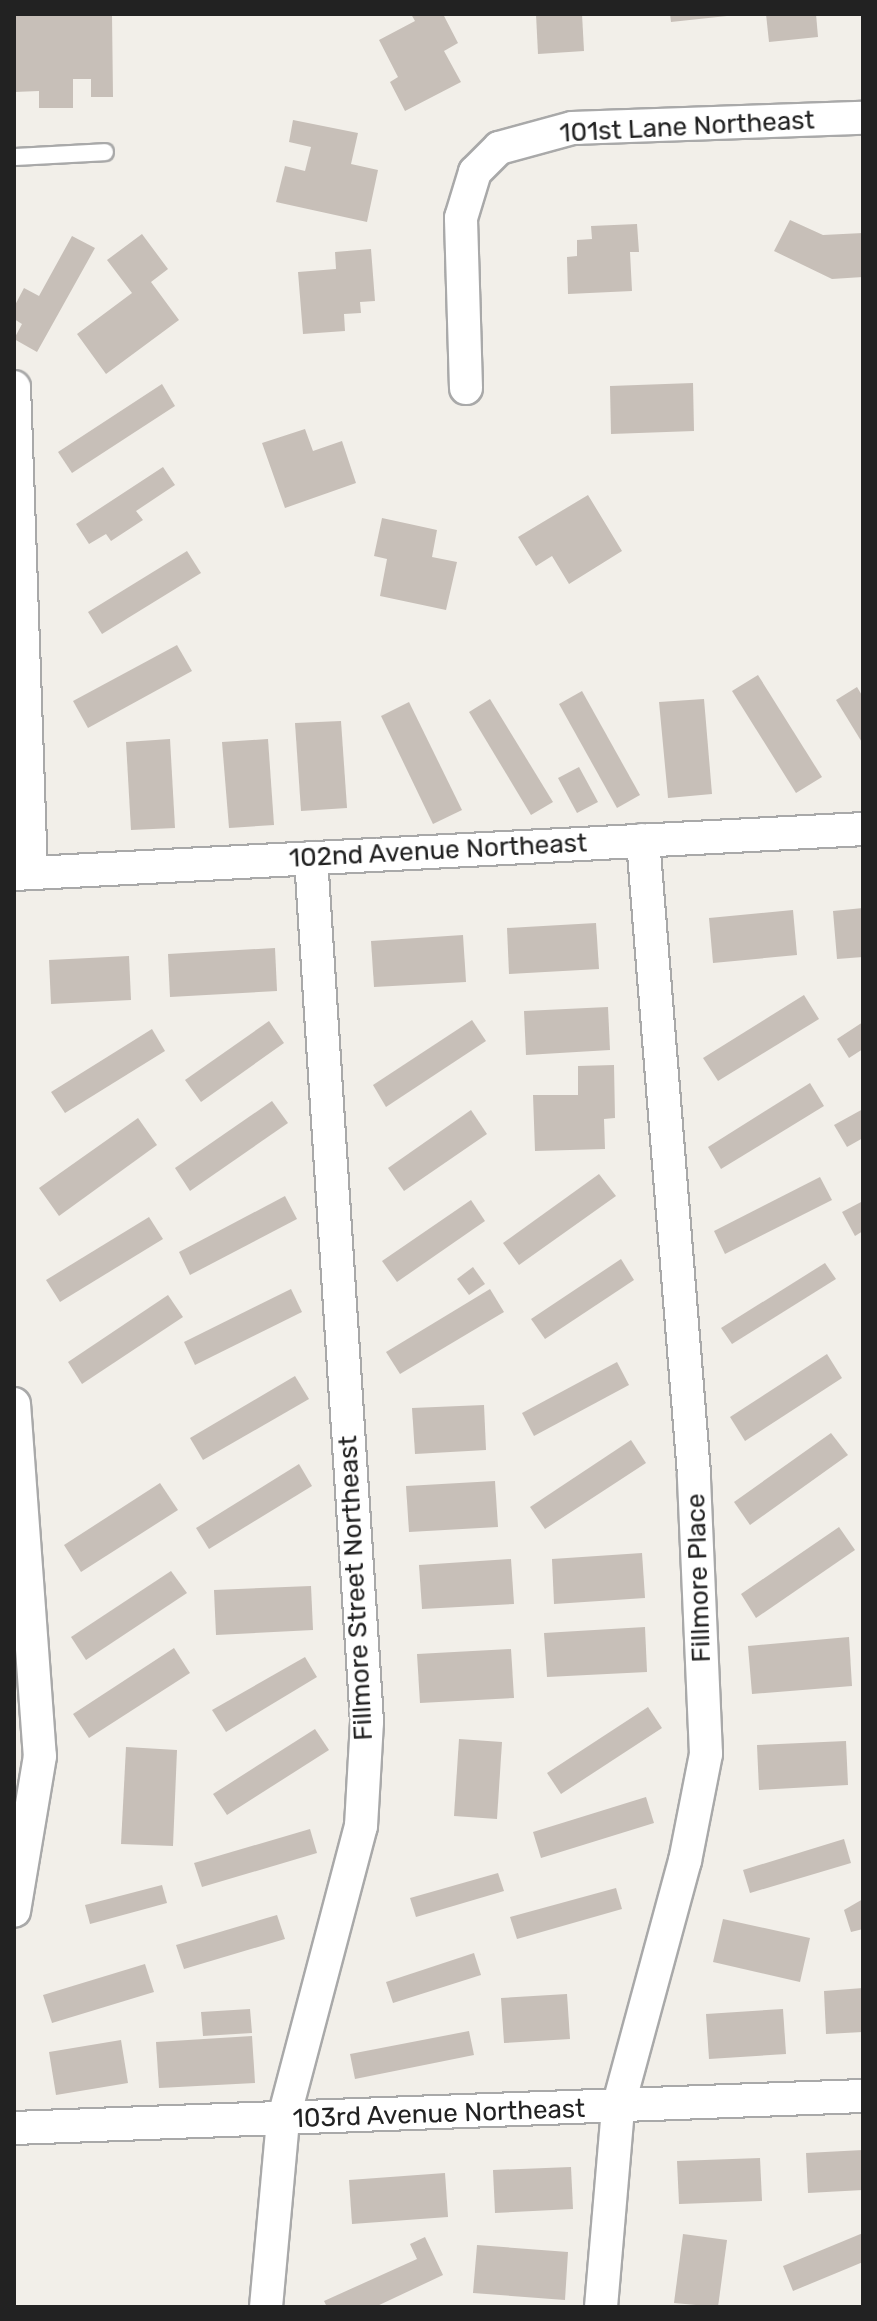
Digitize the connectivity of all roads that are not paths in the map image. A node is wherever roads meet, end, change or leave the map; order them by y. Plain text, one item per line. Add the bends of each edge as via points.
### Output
1 (863, 118) edge
2 (105, 152) dead end
3 (14, 157) edge
4 (15, 387) edge
5 (466, 388) dead end
6 (863, 829) edge
7 (643, 840) junction
8 (311, 858) junction
9 (23, 874) edge
10 (14, 1404) edge
11 (14, 1911) edge
12 (863, 2096) edge
13 (618, 2107) junction
14 (283, 2121) junction
15 (14, 2128) edge
16 (266, 2307) edge
17 (601, 2307) edge

1 - 5 street, 101st Lane Northeast via 572,128 499,148 475,172 461,218
2 - 3 lane
4 - 9 street
6 - 7 street, 102nd Avenue Northeast
7 - 8 street, 102nd Avenue Northeast
7 - 13 street, Fillmore Place via 694,1474 706,1754 685,1861
8 - 9 street, 102nd Avenue Northeast
8 - 14 street, Fillmore Street Northeast via 367,1722 361,1826
10 - 11 street via 40,1756
12 - 13 street, 103rd Avenue Northeast
13 - 14 street, 103rd Avenue Northeast
13 - 17 street, Fillmore Place
14 - 15 street, 103rd Avenue Northeast
14 - 16 street, Fillmore Street Northeast

